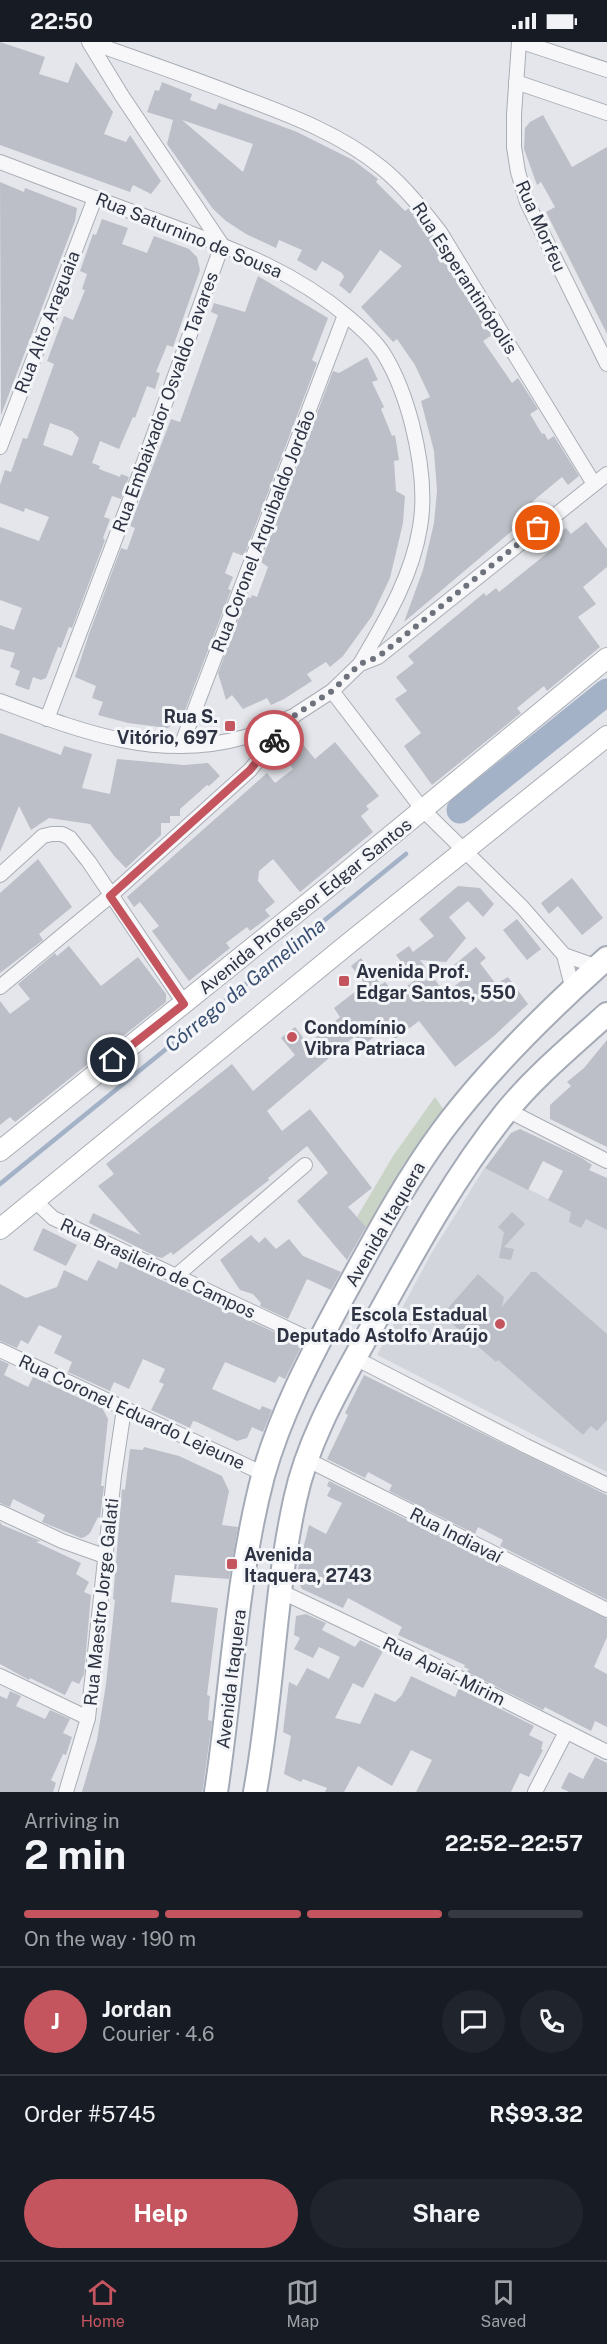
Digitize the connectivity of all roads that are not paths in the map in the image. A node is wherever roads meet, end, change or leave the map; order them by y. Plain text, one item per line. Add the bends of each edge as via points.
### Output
1 (89, 42) edge
2 (521, 42) edge
3 (607, 70) edge
4 (516, 82) junction
5 (607, 113) edge
6 (0, 162) edge
7 (95, 198) junction
8 (222, 245) junction
9 (345, 315) junction
10 (607, 364) edge
11 (0, 447) edge
12 (607, 474) edge
13 (594, 484) junction
14 (607, 658) edge
15 (360, 664) junction
16 (332, 691) junction
17 (0, 701) edge
18 (295, 715) junction
19 (47, 719) junction
20 (607, 736) edge
21 (181, 746) junction
22 (423, 810) junction
23 (464, 851) junction
24 (0, 856) edge
25 (14, 862) junction
26 (0, 874) edge
27 (110, 896) junction
28 (564, 955) junction
29 (602, 962) edge
30 (0, 987) edge
31 (573, 990) junction
32 (184, 1004) junction
33 (607, 1014) edge
34 (507, 1110) junction
35 (0, 1151) edge
36 (607, 1161) edge
37 (305, 1165) dead end
38 (35, 1201) junction
39 (0, 1229) edge
40 (176, 1276) junction
41 (318, 1343) junction
42 (0, 1350) edge
43 (356, 1358) junction
44 (124, 1409) junction
45 (306, 1459) junction
46 (264, 1474) junction
47 (607, 1485) edge
48 (0, 1512) edge
49 (106, 1557) junction
50 (280, 1591) junction
51 (607, 1610) edge
52 (0, 1676) edge
53 (88, 1718) junction
54 (566, 1732) junction
55 (607, 1752) edge
56 (66, 1792) edge
57 (216, 1792) edge
58 (255, 1792) edge
59 (535, 1792) edge

1 - 8 street
1 - 13 street, Rua Esperantinópolis via 287,114 346,142 382,168 440,232
2 - 3 street
2 - 4 street, Rua Morfeu
4 - 5 street
4 - 10 street, Rua Morfeu via 514,147 527,202
6 - 7 street, Rua Saturnino de Sousa
7 - 8 street, Rua Saturnino de Sousa
7 - 11 street, Rua Alto Araguaia
8 - 9 street, Rua Saturnino de Sousa via 288,274
8 - 19 street, Rua Embaixador Osvaldo Tavares
9 - 15 street, Rua Saturnino de Sousa via 367,333 385,356 403,396 421,467 420,527 398,594
9 - 21 street, Rua Coronel Arquibaldo Jordão
12 - 13 street
13 - 15 street via 378,657
14 - 22 main road, Avenida Professor Edgar Santos
15 - 16 street
16 - 18 street
16 - 22 street
17 - 19 street
18 - 21 street via 245,737
18 - 27 street via 250,770
19 - 21 street via 105,738
20 - 23 main road
22 - 23 street
22 - 32 main road, Avenida Professor Edgar Santos
23 - 28 street
23 - 38 main road
24 - 25 street
25 - 26 street
25 - 27 street via 43,836 62,834 89,862
27 - 30 street
27 - 32 street
28 - 29 street
28 - 31 street
29 - 31 main road, Avenida Itaquera
31 - 41 main road, Avenida Itaquera via 526,1036 444,1129 413,1173
32 - 35 main road, Avenida Professor Edgar Santos
33 - 34 main road
34 - 36 street
34 - 43 main road via 462,1170
37 - 40 street
38 - 39 main road
38 - 40 street, Rua Brasileiro de Campos via 53,1218
40 - 41 street, Rua Brasileiro de Campos
41 - 46 main road, Avenida Itaquera
42 - 44 street, Rua Coronel Eduardo Lejeune
43 - 45 main road
43 - 47 street
44 - 46 street, Rua Coronel Eduardo Lejeune
44 - 49 street, Rua Maestro Jorge Galati
45 - 50 main road via 295,1499
45 - 51 street, Rua Indiavaí
46 - 57 main road, Avenida Itaquera via 247,1549
48 - 49 street
49 - 53 street, Rua Maestro Jorge Galati
50 - 54 street, Rua Apiaí-Mirim
50 - 58 main road via 266,1730
52 - 53 street
53 - 56 street, Rua Maestro Jorge Galati
54 - 55 street, Rua Apiaí-Mirim
54 - 59 street

